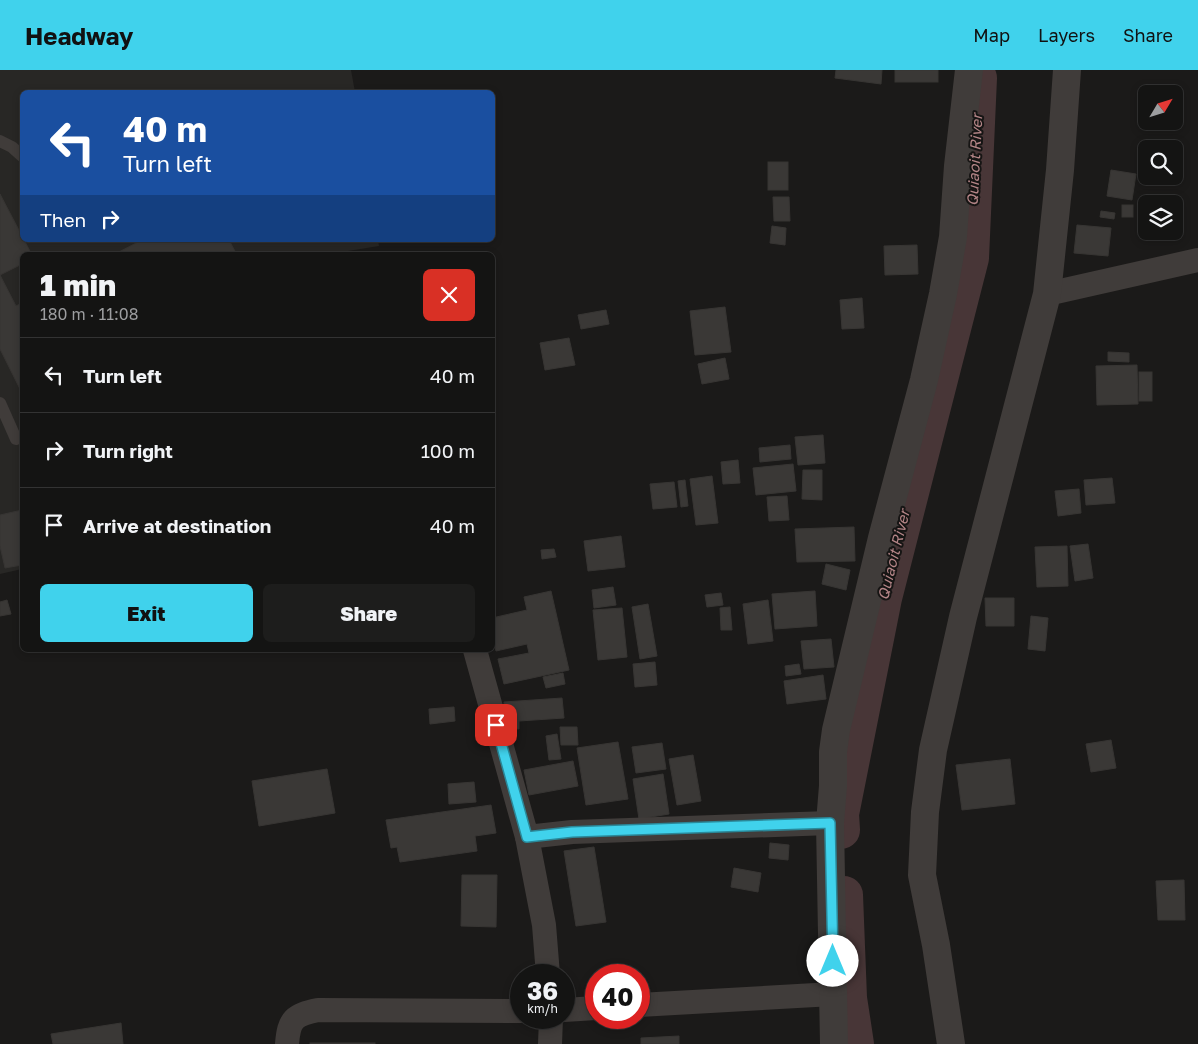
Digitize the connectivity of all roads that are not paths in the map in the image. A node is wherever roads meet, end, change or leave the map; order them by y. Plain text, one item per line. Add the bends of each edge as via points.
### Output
1 (969, 70) edge
2 (1067, 70) edge
3 (0, 141) edge
4 (20, 154) edge
5 (1198, 260) edge
6 (1047, 294) junction
7 (0, 403) edge
8 (16, 439) dead end
9 (476, 652) edge
10 (830, 823) junction
11 (527, 837) junction
12 (547, 964) edge
13 (833, 994) junction
14 (650, 1005) edge
15 (510, 1011) edge
16 (551, 1029) edge
17 (287, 1044) edge
18 (550, 1044) edge
19 (834, 1044) edge
20 (951, 1044) edge

1 - 10 street via 953,237 943,294 836,730
2 - 6 street
3 - 4 lane
5 - 6 street
6 - 20 street via 963,617 933,750 922,875
7 - 8 lane
9 - 11 street
10 - 11 street via 572,832
10 - 13 street
11 - 12 street via 544,925
13 - 14 street
13 - 19 street
15 - 17 street via 318,1010 301,1013 294,1020 288,1028
16 - 18 street

